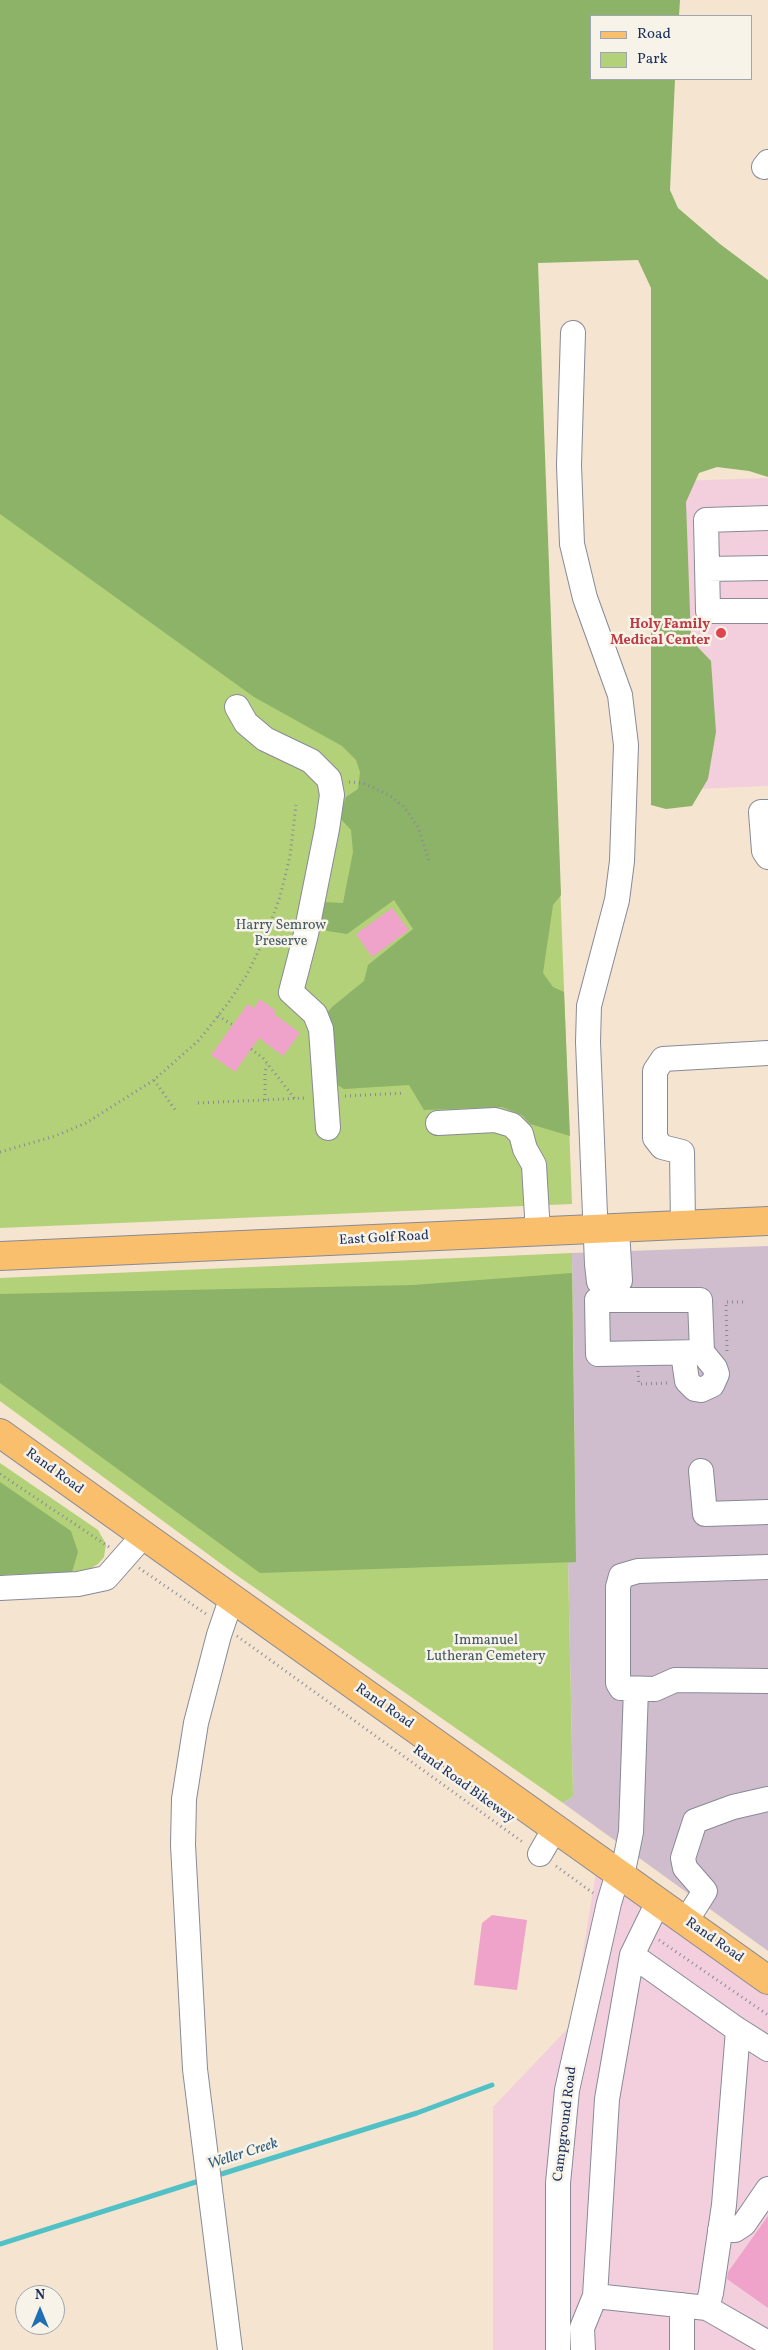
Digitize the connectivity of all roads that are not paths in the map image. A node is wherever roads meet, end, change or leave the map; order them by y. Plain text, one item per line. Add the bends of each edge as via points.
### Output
1 (573, 333) dead end
2 (768, 518) edge
3 (707, 568) junction
4 (768, 568) edge
5 (768, 611) edge
6 (237, 707) dead end
7 (768, 812) edge
8 (768, 857) edge
9 (768, 1053) edge
10 (438, 1123) dead end
11 (328, 1128) dead end
12 (766, 1224) edge
13 (683, 1226) junction
14 (606, 1229) junction
15 (530, 1233) junction
16 (0, 1256) edge
17 (609, 1296) junction
18 (0, 1433) edge
19 (701, 1471) dead end
20 (768, 1512) edge
21 (143, 1536) junction
22 (768, 1567) edge
23 (0, 1588) edge
24 (232, 1598) junction
25 (768, 1681) edge
26 (636, 1689) junction
27 (768, 1799) edge
28 (555, 1828) junction
29 (540, 1854) road end
30 (620, 1875) junction
31 (658, 1902) junction
32 (686, 1921) junction
33 (632, 1955) junction
34 (768, 1980) edge
35 (738, 2030) junction
36 (768, 2049) edge
37 (768, 2189) edge
38 (720, 2230) junction
39 (595, 2296) junction
40 (682, 2305) junction
41 (707, 2308) junction
42 (768, 2343) edge
43 (230, 2350) edge
44 (558, 2350) edge
45 (583, 2350) edge
46 (682, 2350) edge

1 - 14 street via 569,465 572,544 585,598 620,696 626,745 622,860 617,900 589,1006
2 - 3 street via 706,520
3 - 4 street
3 - 5 street via 708,611
6 - 11 street via 246,724 265,739 311,761 329,779 332,795 327,829 292,992 315,1014 321,1029
7 - 8 street via 761,812 764,851
9 - 13 street via 663,1059 655,1071 655,1138 662,1147 682,1152
10 - 15 street via 495,1120 512,1125 521,1134 525,1149 520,1165
12 - 13 main road, East Golf Road
13 - 14 main road, East Golf Road
14 - 15 main road, East Golf Road
14 - 17 street via 599,1282
15 - 16 main road, East Golf Road
17 - 17 street via 597,1300 598,1354 693,1352 700,1300
18 - 21 main road, Rand Road
19 - 20 street via 705,1514
21 - 23 street via 106,1578 78,1584
21 - 24 main road, Rand Road
22 - 26 street via 638,1571 622,1576 618,1586 618,1684 622,1688
24 - 28 main road, Rand Road
24 - 43 street via 196,1723 184,1799 183,1845 195,2069
25 - 26 street via 675,1680 655,1688
26 - 30 street, Campground Road via 631,1832
27 - 32 street via 695,1821 684,1863 705,1891
28 - 29 street
28 - 30 main road, Rand Road
30 - 31 main road, Rand Road
30 - 44 street, Campground Road via 609,1904 567,2090 558,2183
31 - 32 main road, Rand Road
31 - 33 street
32 - 34 main road, Rand Road
33 - 35 street
33 - 39 street via 607,2099
35 - 36 street
35 - 38 street
37 - 38 street via 744,2224 736,2230
38 - 41 street
39 - 40 street
39 - 45 street via 582,2328
40 - 41 street
40 - 46 street
41 - 42 street

